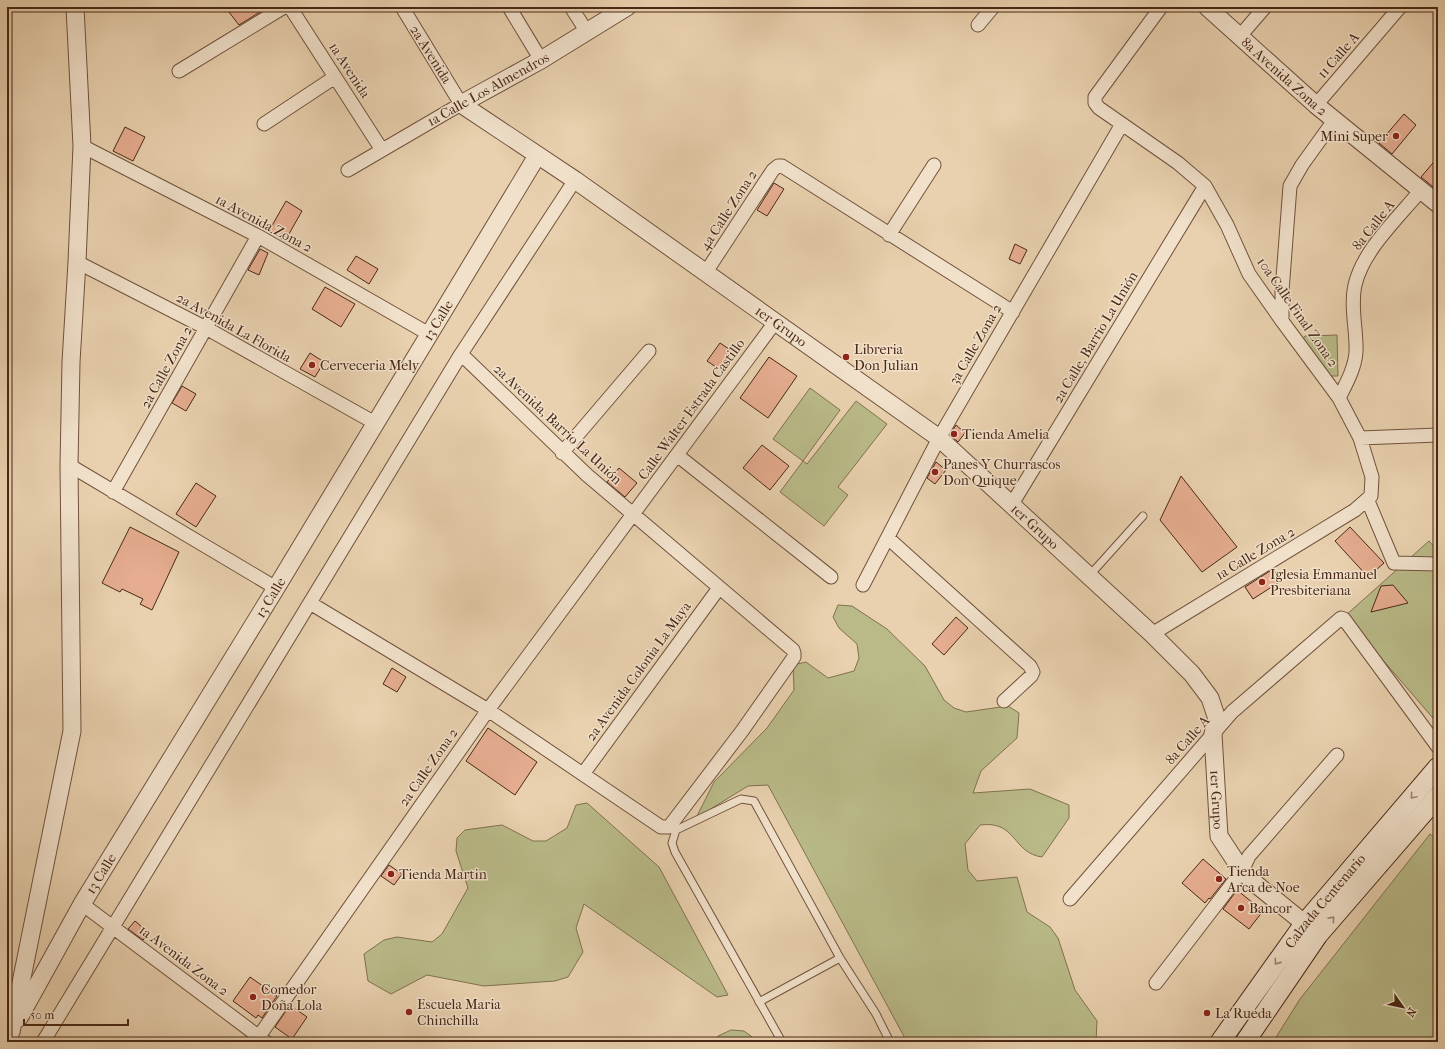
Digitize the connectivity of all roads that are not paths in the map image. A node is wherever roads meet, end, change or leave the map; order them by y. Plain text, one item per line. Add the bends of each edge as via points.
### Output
1 (75, 7) edge
2 (284, 7) edge
3 (290, 7) edge
4 (402, 7) edge
5 (509, 7) edge
6 (571, 7) edge
7 (627, 7) edge
8 (993, 7) edge
9 (1161, 7) edge
10 (1207, 7) edge
11 (1265, 7) edge
12 (1400, 7) edge
13 (978, 25) dead end
14 (587, 32) junction
15 (1240, 36) junction
16 (540, 60) junction
17 (179, 71) dead end
18 (335, 77) junction
19 (461, 104) junction
20 (1316, 105) junction
21 (1335, 119) junction
22 (264, 124) dead end
23 (1122, 124) junction
24 (82, 146) junction
25 (382, 150) junction
26 (537, 156) junction
27 (934, 166) dead end
28 (348, 170) dead end
29 (575, 180) junction
30 (1205, 186) junction
31 (1421, 190) junction
32 (1438, 204) edge
33 (889, 235) junction
34 (258, 236) junction
35 (77, 262) junction
36 (706, 272) junction
37 (1013, 312) junction
38 (776, 321) junction
39 (1282, 321) junction
40 (206, 328) junction
41 (428, 334) junction
42 (649, 351) dead end
43 (461, 354) junction
44 (1339, 398) junction
45 (374, 423) junction
46 (1438, 435) edge
47 (939, 438) junction
48 (1360, 438) junction
49 (562, 453) junction
50 (678, 454) junction
51 (69, 465) junction
52 (113, 492) junction
53 (1370, 499) junction
54 (1012, 504) junction
55 (633, 516) junction
56 (1143, 516) dead end
57 (888, 538) junction
58 (1438, 564) edge
59 (831, 576) dead end
60 (1089, 576) junction
61 (863, 584) dead end
62 (276, 588) junction
63 (719, 588) junction
64 (310, 603) junction
65 (1152, 634) junction
66 (1004, 701) dead end
67 (488, 710) junction
68 (1213, 734) junction
69 (1438, 747) edge
70 (1337, 755) dead end
71 (1438, 767) edge
72 (583, 774) junction
73 (1438, 796) edge
74 (1242, 871) junction
75 (1070, 899) dead end
76 (82, 904) junction
77 (113, 927) junction
78 (1312, 929) junction
79 (840, 958) junction
80 (1156, 983) dead end
81 (759, 1002) junction
82 (9, 1036) edge
83 (260, 1040) edge
84 (43, 1042) edge
85 (782, 1042) edge
86 (890, 1042) edge
87 (1220, 1042) edge
88 (1245, 1042) edge

1 - 24 street
2 - 17 street
3 - 18 street, 1a Avenida
4 - 19 street, 2a Avenida
5 - 16 street
6 - 14 street
7 - 14 street, 1a Calle Los Almendros
8 - 13 street
9 - 23 street, 10a Calle Final Zona 2 via 1095,97 1095,103 1099,108
10 - 15 street, 8a Avenida Zona 2
11 - 15 street
12 - 20 street, 11 Calle A
14 - 16 street, 1a Calle Los Almendros
15 - 20 street, 8a Avenida Zona 2
16 - 19 street, 1a Calle Los Almendros
18 - 22 street
18 - 25 street, 1a Avenida
19 - 25 street, 1a Calle Los Almendros
19 - 26 street, 2a Avenida
20 - 21 street, 8a Avenida Zona 2
21 - 31 street, 8a Avenida Zona 2
21 - 39 street via 1290,186
23 - 30 street, 10a Calle Final Zona 2 via 1178,163
23 - 37 street, 3a Calle Zona 2
24 - 34 street, 1a Avenida Zona 2
24 - 35 street
25 - 28 street, 1a Calle Los Almendros
26 - 29 street, 1er Grupo
26 - 41 street, 13 Calle
27 - 33 street
29 - 36 street, 1er Grupo
29 - 43 street
30 - 39 street, 10a Calle Final Zona 2 via 1227,225 1249,274
30 - 54 street, 2a Calle, Barrio La Unión
31 - 32 street, 8a Avenida Zona 2
31 - 44 street, 8a Calle A via 1368,254 1360,271 1355,286 1354,304 1356,353 1353,367
33 - 36 street, 4a Calle Zona 2 via 782,166 778,166
33 - 37 street
34 - 40 street, 2a Calle Zona 2
34 - 41 street, 1a Avenida Zona 2
35 - 40 street, 2a Avenida La Florida
35 - 51 street via 71,362
36 - 38 street, 1er Grupo
37 - 47 street, 3a Calle Zona 2
38 - 47 street, 1er Grupo
38 - 50 street, Calle Walter Estrada Castillo
39 - 44 street, 10a Calle Final Zona 2
40 - 45 street, 2a Avenida La Florida
40 - 52 street, 2a Calle Zona 2
41 - 45 street, 13 Calle
42 - 49 street
43 - 49 street, 2a Avenida, Barrio La Unión
43 - 64 street
44 - 48 street, 10a Calle Final Zona 2
45 - 62 street, 13 Calle
46 - 48 street
47 - 54 street, 1er Grupo
47 - 57 street, 3a Calle Zona 2
48 - 53 street, 10a Calle Final Zona 2 via 1372,477
49 - 55 street, 2a Avenida, Barrio La Unión
50 - 55 street, Calle Walter Estrada Castillo
50 - 59 street
51 - 52 street
51 - 82 street via 72,731
52 - 62 street
53 - 58 street via 1394,563
53 - 65 street, 1a Calle Zona 2
54 - 60 street, 1er Grupo
55 - 63 street, 2a Avenida, Barrio La Unión
55 - 67 street, 2a Calle Zona 2
56 - 60 lane
57 - 61 street, 3a Calle Zona 2
57 - 66 street via 1030,666 1033,672 1031,676
60 - 65 street, 1er Grupo
62 - 76 street, 13 Calle
63 - 72 street, 2a Avenida Colonia La Maya
63 - 72 street, 2a Avenida, Barrio La Unión via 794,653 794,657 742,731 669,827 661,828
64 - 67 street
64 - 77 street
65 - 68 street, 1er Grupo via 1192,674 1210,698 1216,719
67 - 72 street
67 - 83 street, 2a Calle Zona 2
68 - 69 street, 8a Calle A via 1232,712 1341,618
68 - 74 street, 1er Grupo via 1219,836
68 - 75 street, 8a Calle A
70 - 74 street via 1249,856
71 -> 78 main road, Calzada Centenario
78 -> 73 main road, Calzada Centenario
74 - 78 street, 1er Grupo
74 - 80 street
76 - 77 street, 1a Avenida Zona 2
76 - 82 street, 13 Calle
77 - 83 street, 1a Avenida Zona 2
77 - 84 street
78 -> 87 main road, Calzada Centenario
78 - 88 main road, Calzada Centenario
79 - 81 lane
79 - 81 lane via 754,801 741,799 676,830 672,843 675,852
79 - 86 lane via 876,1014
81 - 85 lane

